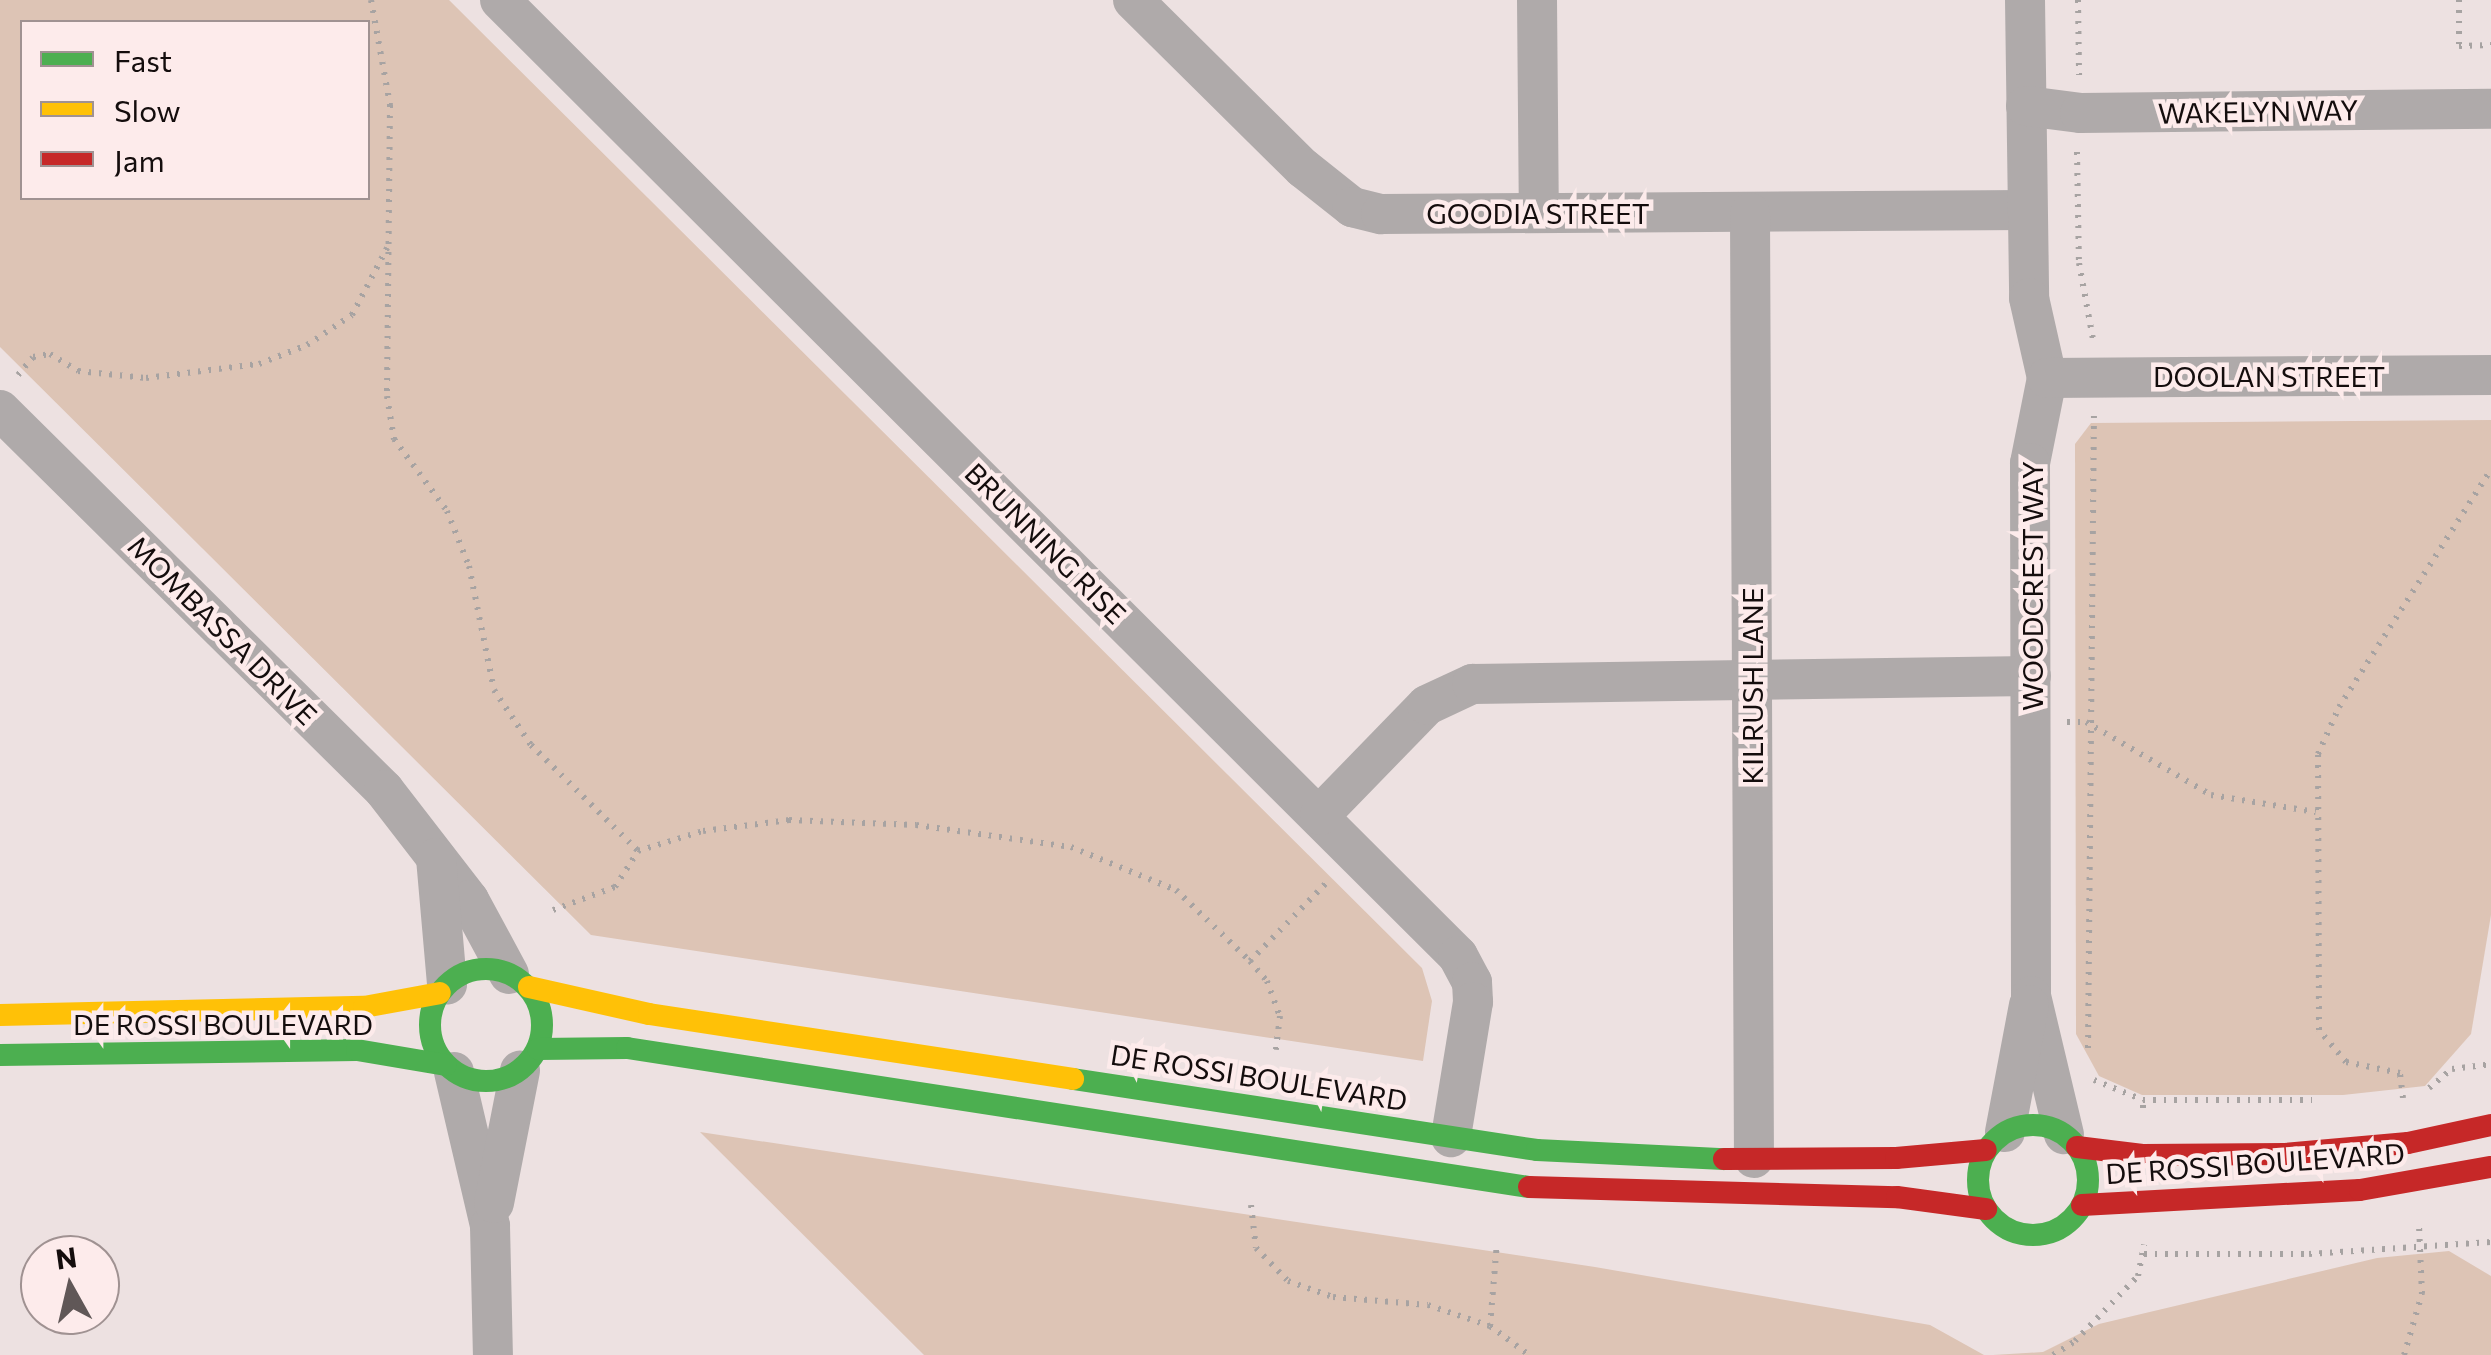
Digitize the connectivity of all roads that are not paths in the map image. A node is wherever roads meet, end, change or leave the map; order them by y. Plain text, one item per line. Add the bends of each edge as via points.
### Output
1 (500, 0) edge
2 (1134, 0) edge
3 (1537, 0) edge
4 (2025, 0) edge
5 (2026, 106) junction
6 (2491, 108) edge
7 (2026, 210) junction
8 (1750, 212) junction
9 (1539, 213) junction
10 (2491, 374) edge
11 (2047, 378) junction
12 (6, 396) edge
13 (2031, 676) junction
14 (1752, 678) junction
15 (1320, 815) junction
16 (436, 858) junction
17 (519, 980) junction
18 (443, 989) junction
19 (2032, 996) junction
20 (0, 1015) edge
21 (0, 1055) edge
22 (529, 1060) junction
23 (450, 1068) junction
24 (2488, 1117) edge
25 (1451, 1136) junction
26 (2070, 1140) junction
27 (1996, 1141) junction
28 (1754, 1158) junction
29 (2488, 1172) edge
30 (2082, 1205) junction
31 (1986, 1209) junction
32 (490, 1226) junction
33 (493, 1355) edge

1 - 15 street, BRUNNING RISE
2 - 9 street, GOODIA STREET via 1328,192 1352,207 1381,214
3 - 9 street
4 - 5 street, WOODCREST WAY
5 - 6 street, WAKELYN WAY via 2080,113
5 - 7 street, WOODCREST WAY
7 - 8 street, GOODIA STREET
7 - 11 street, WOODCREST WAY via 2029,298
8 - 9 street, GOODIA STREET
8 - 14 street, KILRUSH LANE
10 - 11 street, DOOLAN STREET
11 - 13 street, WOODCREST WAY via 2030,463
12 - 16 street, MOMBASSA DRIVE via 384,790
13 - 14 street
13 - 19 street, WOODCREST WAY
14 - 15 street via 1472,684 1427,705
14 - 28 street, KILRUSH LANE
15 - 25 street, BRUNNING RISE via 1458,956 1472,982
16 - 17 street, MOMBASSA DRIVE
16 - 18 street
17 - 18 street via 476,970
17 - 22 street via 542,1017
17 - 25 street, DE ROSSI BOULEVARD via 649,1014
18 - 20 street, DE ROSSI BOULEVARD via 364,1007
18 - 23 street via 430,1030
19 - 26 street, WOODCREST WAY
19 - 27 street, WOODCREST WAY
21 - 23 street, DE ROSSI BOULEVARD via 357,1050
22 - 23 street via 487,1082
22 - 31 street via 627,1048 1564,1193 1898,1197
22 - 32 street
23 - 32 street
24 - 26 street, DE ROSSI BOULEVARD via 2346,1150 2144,1155
25 - 28 street, DE ROSSI BOULEVARD via 1602,1157
26 - 27 street via 2035,1124
26 - 30 street via 2088,1175
27 - 28 street, DE ROSSI BOULEVARD
27 - 31 street via 1978,1179
29 - 30 street, DE ROSSI BOULEVARD via 2360,1190 2143,1196
30 - 31 street via 2043,1234 2011,1230
32 - 33 street

